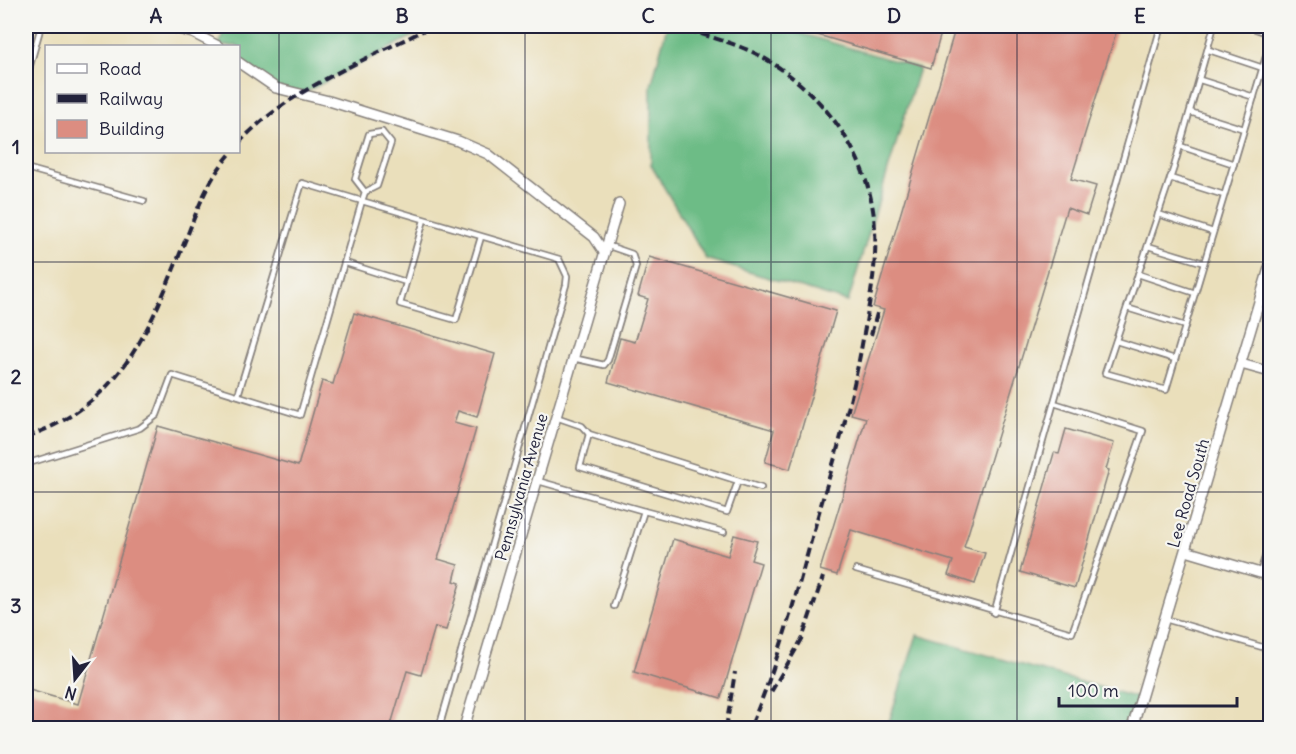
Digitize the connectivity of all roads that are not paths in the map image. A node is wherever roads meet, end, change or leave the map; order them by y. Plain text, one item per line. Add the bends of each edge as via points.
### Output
1 (41, 26) edge
2 (168, 26) edge
3 (1161, 26) edge
4 (1214, 26) edge
5 (1247, 26) edge
6 (189, 28) edge
7 (1270, 34) edge
8 (1270, 43) edge
9 (216, 45) edge
10 (1209, 50) junction
11 (240, 63) edge
12 (1263, 68) junction
13 (26, 80) edge
14 (1200, 80) junction
15 (1254, 98) junction
16 (1190, 112) junction
17 (386, 118) junction
18 (1244, 129) junction
19 (382, 132) junction
20 (1180, 146) junction
21 (1234, 164) junction
22 (26, 168) edge
23 (1170, 178) junction
24 (364, 192) junction
25 (1224, 195) junction
26 (144, 201) dead end
27 (362, 201) junction
28 (619, 204) dead end
29 (1158, 214) junction
30 (424, 220) junction
31 (1213, 232) junction
32 (481, 237) junction
33 (1148, 246) junction
34 (605, 248) junction
35 (346, 263) junction
36 (1204, 263) junction
37 (1270, 265) edge
38 (1138, 274) junction
39 (406, 282) junction
40 (1195, 293) junction
41 (1127, 308) junction
42 (1185, 326) junction
43 (1116, 341) junction
44 (573, 358) junction
45 (1175, 359) junction
46 (1241, 364) junction
47 (1270, 372) edge
48 (238, 395) junction
49 (1054, 403) junction
50 (556, 417) junction
51 (589, 434) junction
52 (26, 464) edge
53 (538, 481) junction
54 (738, 481) junction
55 (761, 488) dead end
56 (644, 512) junction
57 (724, 532) dead end
58 (1270, 542) edge
59 (1186, 551) junction
60 (856, 570) dead end
61 (1260, 573) junction
62 (1270, 576) edge
63 (614, 606) dead end
64 (994, 613) junction
65 (1165, 618) junction
66 (1262, 647) dead end
67 (1133, 726) edge
68 (439, 729) edge
69 (464, 729) edge
70 (1151, 729) edge

1 - 13 lane
2 - 6 street
3 - 49 lane
4 - 10 lane
5 - 7 lane
6 - 9 street
8 - 12 lane
10 - 12 lane
10 - 14 lane
11 - 17 street via 276,88
12 - 15 lane
14 - 15 lane
14 - 16 lane
15 - 18 lane
16 - 18 lane
16 - 20 lane
17 - 19 lane
17 - 34 street via 488,154
18 - 21 lane
19 - 24 lane via 391,143 377,186
19 - 24 lane via 369,134 355,179
20 - 21 lane
20 - 23 lane
21 - 25 lane
22 - 26 lane
23 - 25 lane
23 - 29 lane
24 - 27 lane
25 - 31 lane
27 - 30 lane
27 - 35 lane
27 - 48 lane via 302,183
28 - 34 street, Pennsylvania Avenue
29 - 31 lane
29 - 33 lane
30 - 32 lane
30 - 39 lane
31 - 36 lane
32 - 39 lane via 456,321 400,304
32 - 68 lane via 559,259 567,276
33 - 36 lane
33 - 38 lane
34 - 44 street, Pennsylvania Avenue
34 - 44 lane via 632,254 636,266 608,360 604,365
35 - 39 lane
35 - 48 lane via 300,415
36 - 40 lane
37 - 46 street, Lee Road South
38 - 40 lane
38 - 41 lane
40 - 42 lane
41 - 42 lane
41 - 43 lane
42 - 45 lane
43 - 45 lane
43 - 45 lane via 1105,373 1166,390
44 - 50 street, Pennsylvania Avenue
46 - 47 street
46 - 59 street, Lee Road South
48 - 52 lane via 172,375 158,415 140,428
49 - 64 lane
49 - 64 lane via 1143,431 1072,633
50 - 51 lane via 582,426
50 - 53 street, Pennsylvania Avenue
51 - 54 lane
51 - 54 lane via 580,467 727,512
53 - 56 lane
53 - 69 street, Pennsylvania Avenue
54 - 55 lane
56 - 57 lane
56 - 63 lane
58 - 61 lane
59 - 61 street
59 - 65 street, Lee Road South
60 - 64 lane
61 - 62 street
65 - 66 lane
65 - 67 street, Lee Road South
67 - 70 street

